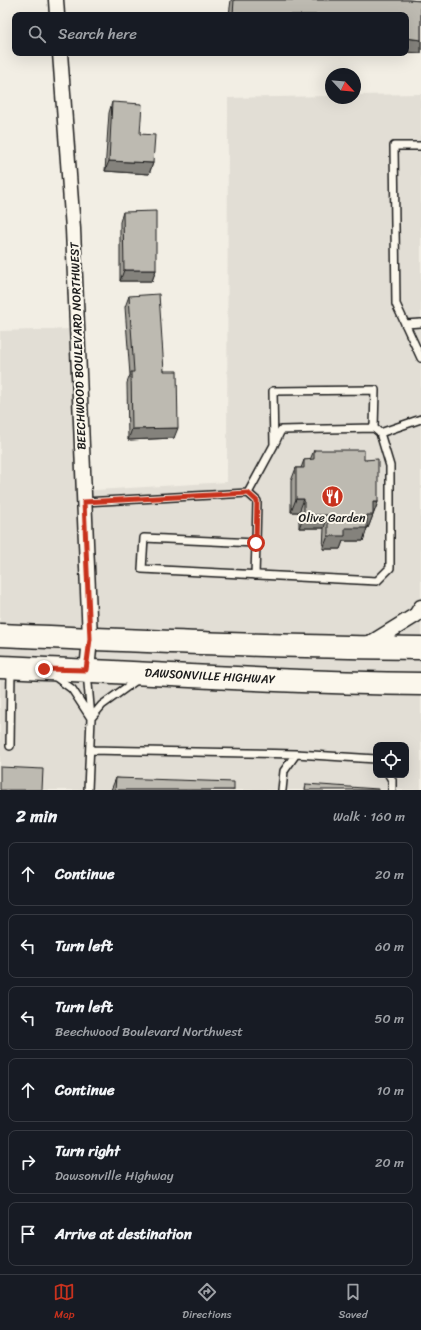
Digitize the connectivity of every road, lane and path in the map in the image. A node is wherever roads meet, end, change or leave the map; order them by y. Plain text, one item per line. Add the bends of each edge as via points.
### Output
1 (56, 0) edge
2 (57, 12) edge
3 (60, 56) edge
4 (421, 146) edge
5 (421, 323) edge
6 (406, 324) junction
7 (421, 358) edge
8 (421, 419) edge
9 (377, 431) junction
10 (274, 445) junction
11 (248, 493) junction
12 (84, 502) junction
13 (256, 543) junction
14 (255, 574) junction
15 (421, 607) edge
16 (0, 635) edge
17 (90, 639) junction
18 (359, 647) junction
19 (421, 648) edge
20 (6, 667) edge
21 (44, 669) junction
22 (86, 670) junction
23 (148, 673) junction
24 (421, 684) edge
25 (91, 718) junction
26 (10, 746) dead end
27 (90, 750) junction
28 (296, 754) junction
29 (373, 759) edge
30 (391, 778) edge
31 (88, 790) edge
32 (282, 790) edge
33 (392, 790) edge

1 - 2 street
3 - 12 street, BEECHWOOD BOULEVARD NORTHWEST via 74,229
4 - 6 lane via 394,146 396,304
5 - 6 lane
6 - 7 lane
8 - 9 lane
9 - 10 lane via 281,430
9 - 10 lane via 375,390 273,390
9 - 14 lane via 390,466 390,568 377,580
10 - 11 lane
11 - 12 lane
11 - 13 lane via 257,501
12 - 17 street, BEECHWOOD BOULEVARD NORTHWEST
13 - 14 lane
13 - 14 lane via 144,538 142,569
15 - 18 street via 416,615 374,641
16 - 17 main road
17 - 18 main road
17 - 22 street, BEECHWOOD BOULEVARD NORTHWEST
18 - 19 main road
20 - 21 main road, DAWSONVILLE HIGHWAY
20 - 26 lane
21 - 22 main road, DAWSONVILLE HIGHWAY
21 - 25 lane via 72,689
22 - 23 main road, DAWSONVILLE HIGHWAY
22 - 25 lane
23 - 24 main road, DAWSONVILLE HIGHWAY via 355,684
23 - 25 lane via 102,705
25 - 27 lane
27 - 28 lane
27 - 31 lane
28 - 29 lane
28 - 32 lane via 284,771
30 - 33 lane

